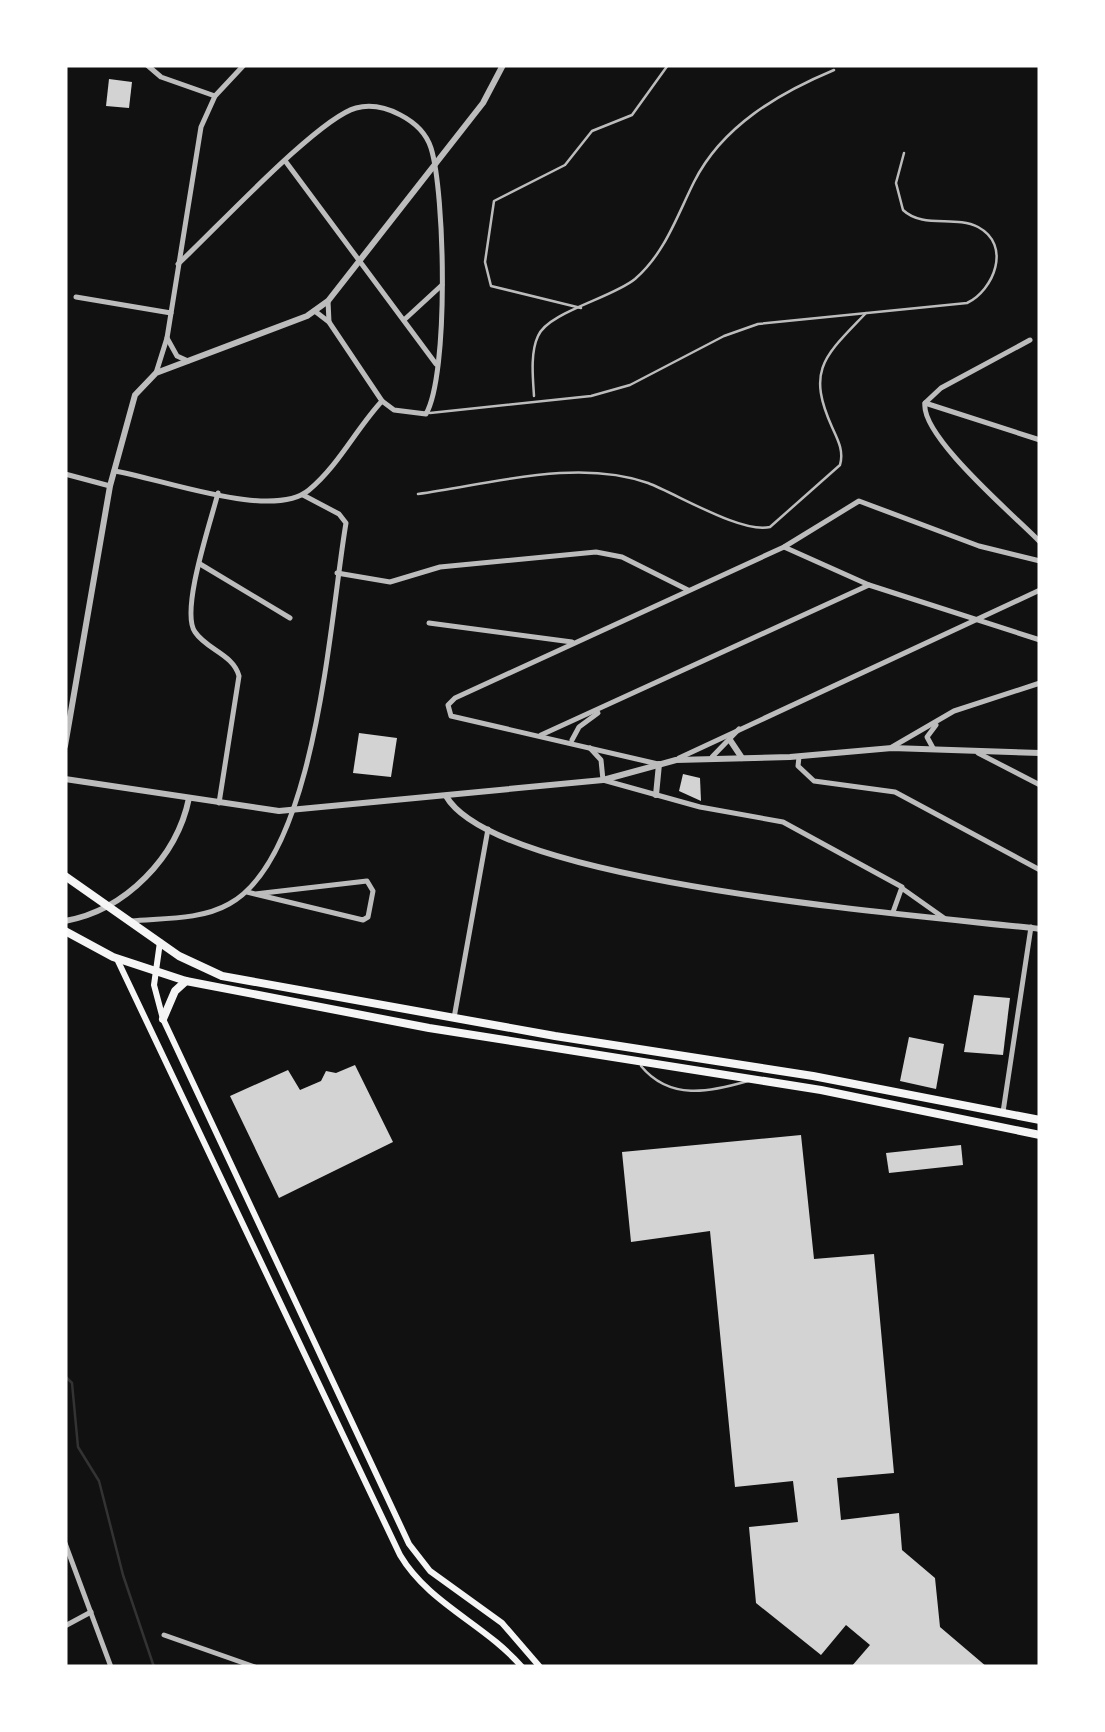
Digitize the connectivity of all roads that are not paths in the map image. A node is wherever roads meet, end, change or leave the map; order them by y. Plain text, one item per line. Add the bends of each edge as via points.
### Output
1 (147, 65) edge
2 (244, 65) edge
3 (494, 65) edge
4 (668, 65) edge
5 (502, 69) edge
6 (834, 70) dead end
7 (215, 96) junction
8 (904, 153) dead end
9 (286, 162) junction
10 (434, 165) junction
11 (360, 260) junction
12 (178, 264) junction
13 (442, 285) junction
14 (76, 297) dead end
15 (328, 301) junction
16 (582, 308) junction
17 (316, 312) junction
18 (867, 312) junction
19 (172, 313) junction
20 (404, 320) junction
21 (328, 322) junction
22 (167, 338) junction
23 (1030, 340) dead end
24 (189, 362) junction
25 (437, 366) junction
26 (156, 373) junction
27 (534, 400) junction
28 (382, 401) junction
29 (926, 402) junction
30 (426, 414) junction
31 (1040, 440) edge
32 (114, 472) junction
33 (65, 474) edge
34 (110, 486) junction
35 (218, 494) junction
36 (418, 494) dead end
37 (302, 495) junction
38 (1040, 542) edge
39 (784, 548) junction
40 (1040, 561) edge
41 (200, 564) junction
42 (337, 573) junction
43 (869, 584) junction
44 (688, 590) junction
45 (1040, 590) edge
46 (290, 618) dead end
47 (972, 622) junction
48 (429, 623) dead end
49 (1040, 640) edge
50 (575, 642) junction
51 (1040, 683) edge
52 (605, 709) junction
53 (954, 711) junction
54 (740, 727) junction
55 (541, 736) junction
56 (730, 740) junction
57 (572, 741) junction
58 (584, 744) junction
59 (65, 746) edge
60 (892, 748) junction
61 (933, 748) junction
62 (617, 752) junction
63 (978, 753) junction
64 (1040, 754) edge
65 (798, 756) junction
66 (742, 759) junction
67 (600, 760) junction
68 (676, 760) junction
69 (703, 760) junction
70 (660, 764) junction
71 (65, 779) edge
72 (603, 780) junction
73 (1040, 785) edge
74 (656, 794) junction
75 (446, 796) junction
76 (189, 798) junction
77 (219, 803) junction
78 (296, 810) junction
79 (488, 829) junction
80 (1040, 870) edge
81 (65, 876) edge
82 (903, 889) junction
83 (251, 893) junction
84 (106, 904) junction
85 (893, 912) junction
86 (944, 918) junction
87 (65, 921) edge
88 (130, 921) junction
89 (1035, 928) edge
90 (65, 930) edge
91 (160, 942) junction
92 (117, 958) junction
93 (154, 972) junction
94 (186, 981) junction
95 (454, 1018) junction
96 (163, 1019) junction
97 (637, 1061) junction
98 (188, 1071) junction
99 (173, 1078) junction
100 (751, 1080) junction
101 (1002, 1115) junction
102 (1040, 1120) edge
103 (1027, 1132) junction
104 (1040, 1135) edge
105 (1040, 1144) edge
106 (65, 1543) edge
107 (430, 1571) junction
108 (440, 1578) junction
109 (418, 1582) junction
110 (433, 1594) junction
111 (91, 1612) junction
112 (65, 1626) edge
113 (164, 1635) dead end
114 (111, 1667) edge
115 (255, 1667) edge
116 (521, 1667) edge
117 (540, 1667) edge

1 - 7 street via 161,77
2 - 7 street
3 - 5 street
4 - 16 lane via 632,115 592,131 564,164 498,197 490,209 485,275 491,286
5 - 10 street
6 - 16 lane via 774,97 748,120 706,164 643,272
7 - 12 street via 201,127
8 - 18 lane via 896,183 903,210 926,221 976,226 996,250 994,272 967,304
9 - 10 street via 336,116 373,106 422,133
9 - 11 street
9 - 12 street
10 - 11 street
10 - 13 street
11 - 15 street
11 - 20 street
12 - 19 street
13 - 20 street
13 - 25 street
14 - 19 street
15 - 17 street
15 - 21 street
16 - 27 lane via 548,323 537,336
17 - 21 street
17 - 24 street
18 - 27 lane via 758,324 630,384 591,396
18 - 36 lane via 819,374 840,465 770,527 745,525 648,484 600,472
19 - 22 street
20 - 25 street
21 - 28 street
22 - 24 street
22 - 26 street
23 - 29 street
24 - 26 street
25 - 30 street
26 - 32 street via 130,403
27 - 30 lane
28 - 30 street via 394,410
28 - 37 street
29 - 31 street
29 - 38 street via 927,420 938,436
32 - 34 street
32 - 35 street
33 - 34 street
34 - 59 street
35 - 37 street via 276,501
35 - 41 street
37 - 42 street via 345,520
39 - 40 street via 866,502 979,546
39 - 43 street
39 - 44 street
41 - 46 street
41 - 77 street via 191,625 239,676
42 - 44 street via 390,582 440,567 596,552 622,557
42 - 78 street
43 - 47 street
43 - 52 street
44 - 50 street
45 - 47 street
47 - 49 street
47 - 54 street
48 - 50 street
50 - 55 street via 448,705 450,716
51 - 53 street
52 - 55 street
52 - 57 street via 579,726
53 - 60 street
53 - 61 street via 927,736
54 - 56 street
54 - 68 street
55 - 57 street
56 - 66 street
56 - 69 street
57 - 58 street
58 - 62 street
58 - 67 street
60 - 61 street
60 - 65 street
61 - 63 street
62 - 67 street
62 - 70 street
63 - 64 street
63 - 73 street
65 - 66 street
65 - 80 street via 798,766 814,781 894,792
66 - 69 street
67 - 72 street
68 - 69 street
68 - 70 street
70 - 72 street
70 - 74 street
71 - 76 street
72 - 74 street
72 - 75 street
74 - 82 street via 783,822
75 - 78 street
75 - 79 street
76 - 77 street
76 - 84 street via 160,865
77 - 78 street
78 - 83 street
79 - 85 street via 590,867
79 - 95 street
81 - 84 main road
82 - 85 street
82 - 86 street
83 - 83 street via 363,920 372,891 367,881
83 - 88 street via 214,912
84 - 87 street
84 - 88 main road
85 - 86 street
86 - 89 street
88 - 91 main road
89 - 101 street
90 - 92 main road
91 - 93 main road
91 - 95 main road via 222,976
92 - 93 main road
92 - 99 main road
93 - 94 main road
93 - 96 main road
94 - 96 main road
94 - 97 main road
95 - 101 main road via 813,1076
96 - 98 main road
97 - 100 main road
97 - 100 lane via 658,1082 682,1090 708,1092
98 - 99 main road
98 - 107 main road via 410,1544
99 - 109 main road
100 - 103 main road
101 - 102 main road
103 - 104 main road
103 - 105 main road
106 - 111 street
107 - 108 main road
107 - 109 main road
108 - 110 main road
108 - 117 main road via 502,1623
109 - 110 main road
110 - 116 main road via 487,1631
111 - 112 street
111 - 114 street
113 - 115 street

